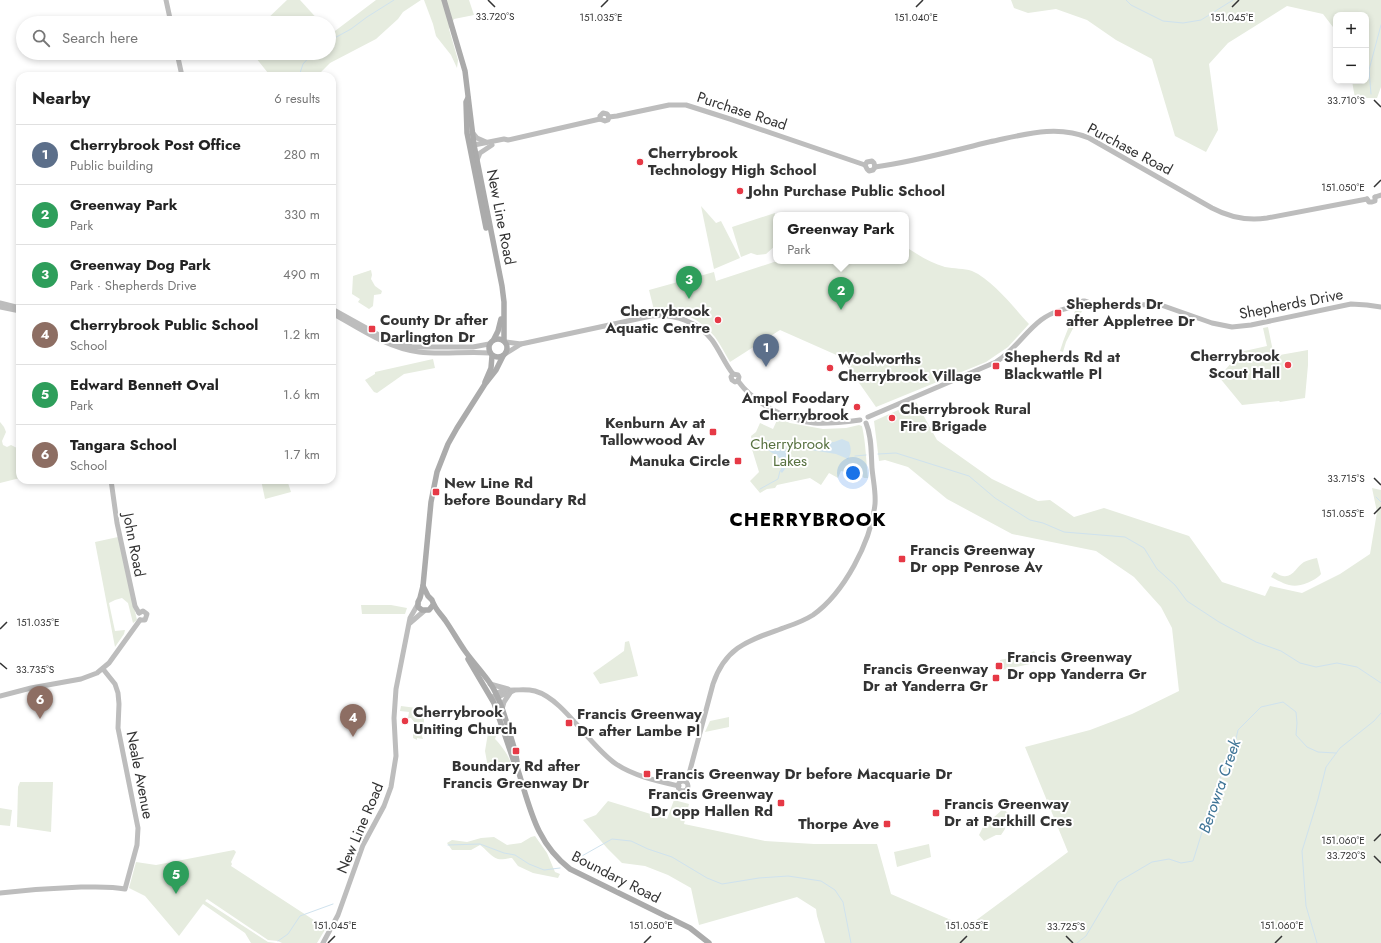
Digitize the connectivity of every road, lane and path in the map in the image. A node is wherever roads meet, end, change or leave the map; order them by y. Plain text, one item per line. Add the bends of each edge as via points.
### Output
1 (166, 0) edge
2 (444, 0) edge
3 (169, 16) edge
4 (179, 60) edge
5 (181, 72) edge
6 (468, 98) junction
7 (472, 131) junction
8 (490, 144) junction
9 (473, 147) junction
10 (477, 160) junction
11 (1381, 195) edge
12 (0, 303) edge
13 (0, 307) edge
14 (16, 307) edge
15 (1381, 307) edge
16 (16, 310) edge
17 (336, 311) edge
18 (336, 315) edge
19 (492, 341) junction
20 (505, 342) junction
21 (521, 344) junction
22 (491, 354) junction
23 (504, 355) junction
24 (485, 384) junction
25 (868, 417) junction
26 (860, 420) junction
27 (866, 423) junction
28 (112, 484) edge
29 (423, 586) junction
30 (428, 596) junction
31 (420, 598) junction
32 (418, 604) junction
33 (433, 605) junction
34 (427, 611) junction
35 (139, 612) junction
36 (444, 619) junction
37 (140, 620) junction
38 (410, 622) junction
39 (466, 653) junction
40 (103, 668) junction
41 (490, 684) junction
42 (512, 691) junction
43 (0, 696) edge
44 (495, 696) junction
45 (502, 709) junction
46 (517, 767) junction
47 (686, 781) junction
48 (679, 786) junction
49 (0, 893) edge
50 (323, 943) edge
51 (709, 943) edge

1 - 3 main road
2 - 6 main road, New Line Road via 465,71
4 - 5 main road
6 - 7 main road, New Line Road
6 - 9 main road, New Line Road via 466,102
7 - 8 main road via 477,138
7 - 9 main road, New Line Road
8 - 9 main road
8 - 10 main road via 480,153
8 - 11 main road, Purchase Road via 600,119 605,121 608,117 669,105 686,105 866,165 869,171 875,167 1035,132 1060,131 1089,138 1212,208 1240,218 1267,218 1368,199 1372,202 1375,197
9 - 10 main road, New Line Road
9 - 19 main road, New Line Road via 500,297 500,324
10 - 20 main road, New Line Road via 502,286
12 - 14 main road
13 - 16 main road
15 - 25 main road, Shepherds Drive via 1350,304 1232,327 1212,323 1161,305 1089,304 1087,308 1081,305 1059,310 1043,318 996,362
17 - 19 main road via 386,339 412,347 473,347
18 - 22 main road via 396,347 419,352
19 - 20 main road via 499,338
19 - 22 main road via 488,348
20 - 21 main road
20 - 23 main road via 507,348
21 - 23 main road
21 - 26 main road via 656,316 683,320 700,328 713,342 733,374 738,375 738,381 756,400 792,418 813,423
22 - 23 main road via 498,357
22 - 24 main road
23 - 24 main road
24 - 29 main road via 456,428 439,466 431,502
25 - 26 main road via 863,415
25 - 27 main road
26 - 27 main road
27 - 47 main road via 870,435 875,502 865,544 841,587 821,609 801,621 746,642 724,661 712,684
28 - 35 main road, John Road via 117,523 135,606
29 - 30 main road
29 - 31 main road
30 - 31 main road
30 - 33 main road
31 - 32 main road
32 - 34 main road via 420,609
32 - 38 main road, New Line Road
33 - 34 main road
33 - 36 main road, Boundary Road
34 - 36 main road, Boundary Road
34 - 38 main road
35 - 37 main road
35 - 37 main road via 147,614 145,620
36 - 39 main road, Boundary Road
37 - 40 main road
38 - 50 main road, New Line Road via 396,689 396,756 391,787 363,845 338,915
39 - 41 main road, Boundary Road
39 - 44 main road, Boundary Road
40 - 43 main road via 81,679
40 - 49 main road, Neale Avenue via 115,684 118,694 118,728 138,828 137,845 125,889 90,887
41 - 42 main road
41 - 44 main road, Boundary Road
42 - 44 main road
42 - 45 main road
42 - 48 main road via 533,691 550,698 601,752 621,767 640,776
44 - 45 main road, Boundary Road
44 - 46 main road, Boundary Road
45 - 46 main road, Boundary Road via 518,761
46 - 51 main road, Boundary Road via 540,835 562,863 690,928
47 - 48 main road via 681,781
47 - 48 main road via 686,790 681,790

